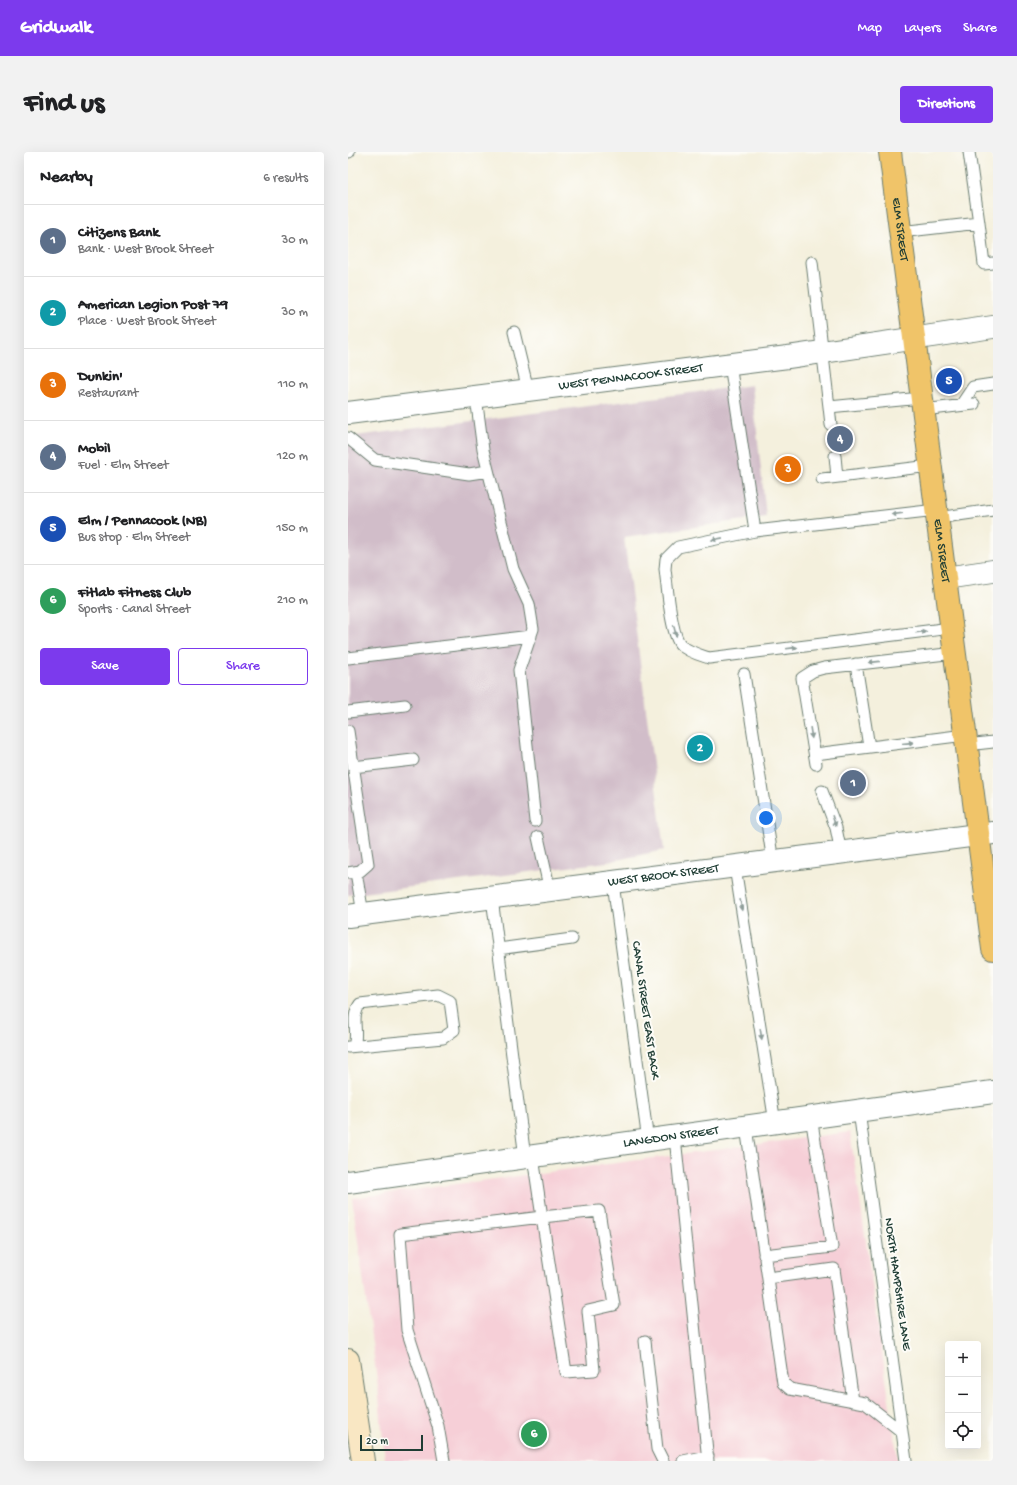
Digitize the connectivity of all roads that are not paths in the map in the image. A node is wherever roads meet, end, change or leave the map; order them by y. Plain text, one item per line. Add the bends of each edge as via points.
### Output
1 (890, 152) edge
2 (969, 152) edge
3 (979, 223) junction
4 (900, 232) junction
5 (812, 262) dead end
6 (993, 263) edge
7 (993, 327) edge
8 (514, 332) dead end
9 (913, 338) junction
10 (822, 352) junction
11 (730, 364) junction
12 (993, 384) edge
13 (528, 390) junction
14 (476, 397) junction
15 (922, 404) junction
16 (974, 404) dead end
17 (829, 406) junction
18 (961, 406) junction
19 (348, 413) edge
20 (831, 425) dead end
21 (348, 438) edge
22 (835, 456) dead end
23 (930, 466) junction
24 (488, 471) junction
25 (837, 477) junction
26 (822, 479) dead end
27 (993, 510) edge
28 (936, 514) junction
29 (755, 531) junction
30 (993, 571) edge
31 (945, 578) junction
32 (951, 628) junction
33 (531, 636) junction
34 (955, 653) junction
35 (348, 658) edge
36 (856, 664) junction
37 (744, 674) dead end
38 (405, 705) dead end
39 (348, 712) edge
40 (348, 731) edge
41 (966, 740) junction
42 (993, 742) edge
43 (869, 747) junction
44 (413, 760) dead end
45 (353, 767) junction
46 (822, 791) dead end
47 (535, 821) dead end
48 (986, 834) edge
49 (538, 838) dead end
50 (841, 853) junction
51 (773, 862) junction
52 (735, 867) junction
53 (352, 872) edge
54 (613, 883) junction
55 (550, 891) junction
56 (492, 898) junction
57 (356, 915) edge
58 (992, 936) edge
59 (572, 939) dead end
60 (498, 948) junction
61 (351, 1047) edge
62 (993, 1092) edge
63 (859, 1111) junction
64 (811, 1117) junction
65 (775, 1123) junction
66 (746, 1127) junction
67 (675, 1137) junction
68 (648, 1141) junction
69 (529, 1157) junction
70 (348, 1182) edge
71 (542, 1216) junction
72 (764, 1255) junction
73 (768, 1278) junction
74 (644, 1341) dead end
75 (348, 1360) edge
76 (853, 1401) junction
77 (902, 1432) junction
78 (708, 1458) edge
79 (363, 1461) edge
80 (444, 1461) edge
81 (663, 1461) edge
82 (683, 1461) edge
83 (906, 1461) edge

1 - 4 main road, ELM STREET
2 - 3 lane
3 - 4 lane
3 - 6 lane via 984,264
4 - 9 main road, ELM STREET
5 - 10 lane
7 - 9 street, WEST PENNACOOK STREET
8 - 13 lane
9 - 10 street, WEST PENNACOOK STREET
9 - 15 main road, ELM STREET
10 - 11 street, WEST PENNACOOK STREET
10 - 17 lane
11 - 13 street, WEST PENNACOOK STREET
11 - 29 lane
12 - 18 lane via 973,386
13 - 14 street, WEST PENNACOOK STREET
14 - 19 street, WEST PENNACOOK STREET
14 - 24 lane
15 - 17 lane
15 - 18 lane
15 - 23 main road, ELM STREET
16 - 18 lane
17 - 20 lane
21 - 24 lane via 375,460 469,474
22 - 25 lane
23 - 25 lane
23 - 28 main road, ELM STREET
24 - 33 lane via 513,569 529,604 534,629
25 - 26 lane
27 - 28 lane
28 -> 29 lane
28 - 31 main road, ELM STREET
29 -> 32 lane via 678,547 666,559 665,569 674,634 680,645 709,658
30 - 31 street
31 - 32 main road, ELM STREET
32 - 34 main road, ELM STREET
33 - 35 lane
33 - 47 lane via 519,670
34 -> 36 lane
34 - 41 main road, ELM STREET
36 - 43 lane
36 -> 43 lane via 824,668 802,678 815,759
37 - 51 lane
38 - 39 lane
40 - 45 lane
41 - 42 lane
43 -> 41 lane
41 - 48 main road, ELM STREET
44 - 45 lane
45 - 53 lane via 368,864 360,871
46 -> 50 lane via 836,828
48 - 50 street, WEST BROOK STREET
48 - 58 main road, ELM STREET
49 - 55 lane
50 - 51 street, WEST BROOK STREET
51 - 52 street, WEST BROOK STREET
52 - 54 street, WEST BROOK STREET
52 -> 65 lane
53 - 57 lane
54 - 55 street, WEST BROOK STREET
54 - 68 lane, CANAL STREET EAST BACK
55 - 56 street, WEST BROOK STREET
56 - 57 street, WEST BROOK STREET
56 - 60 lane
59 - 60 lane
60 - 69 lane
61 - 61 lane via 356,1040 355,1011 360,1004 438,995 450,1001 454,1030 443,1038
62 - 63 street, LANGDON STREET
63 - 64 street, LANGDON STREET
63 - 77 lane, NORTH HAMPSHIRE LANE
64 - 65 street, LANGDON STREET
64 - 72 lane via 832,1247
65 - 66 street, LANGDON STREET
66 - 67 street, LANGDON STREET
66 - 72 lane
67 - 68 street, LANGDON STREET
67 - 78 lane
68 - 69 street, LANGDON STREET
69 - 70 street, LANGDON STREET
69 - 71 lane
71 - 71 lane via 599,1211 614,1305 588,1311 594,1370 566,1372
71 - 80 lane via 400,1234 407,1330 438,1426
72 - 73 lane
73 - 76 lane via 783,1383 790,1389
73 - 76 lane via 834,1269
74 - 81 lane via 657,1449
75 - 79 street
76 - 77 lane via 865,1403
77 - 83 lane, NORTH HAMPSHIRE LANE
78 - 82 lane

